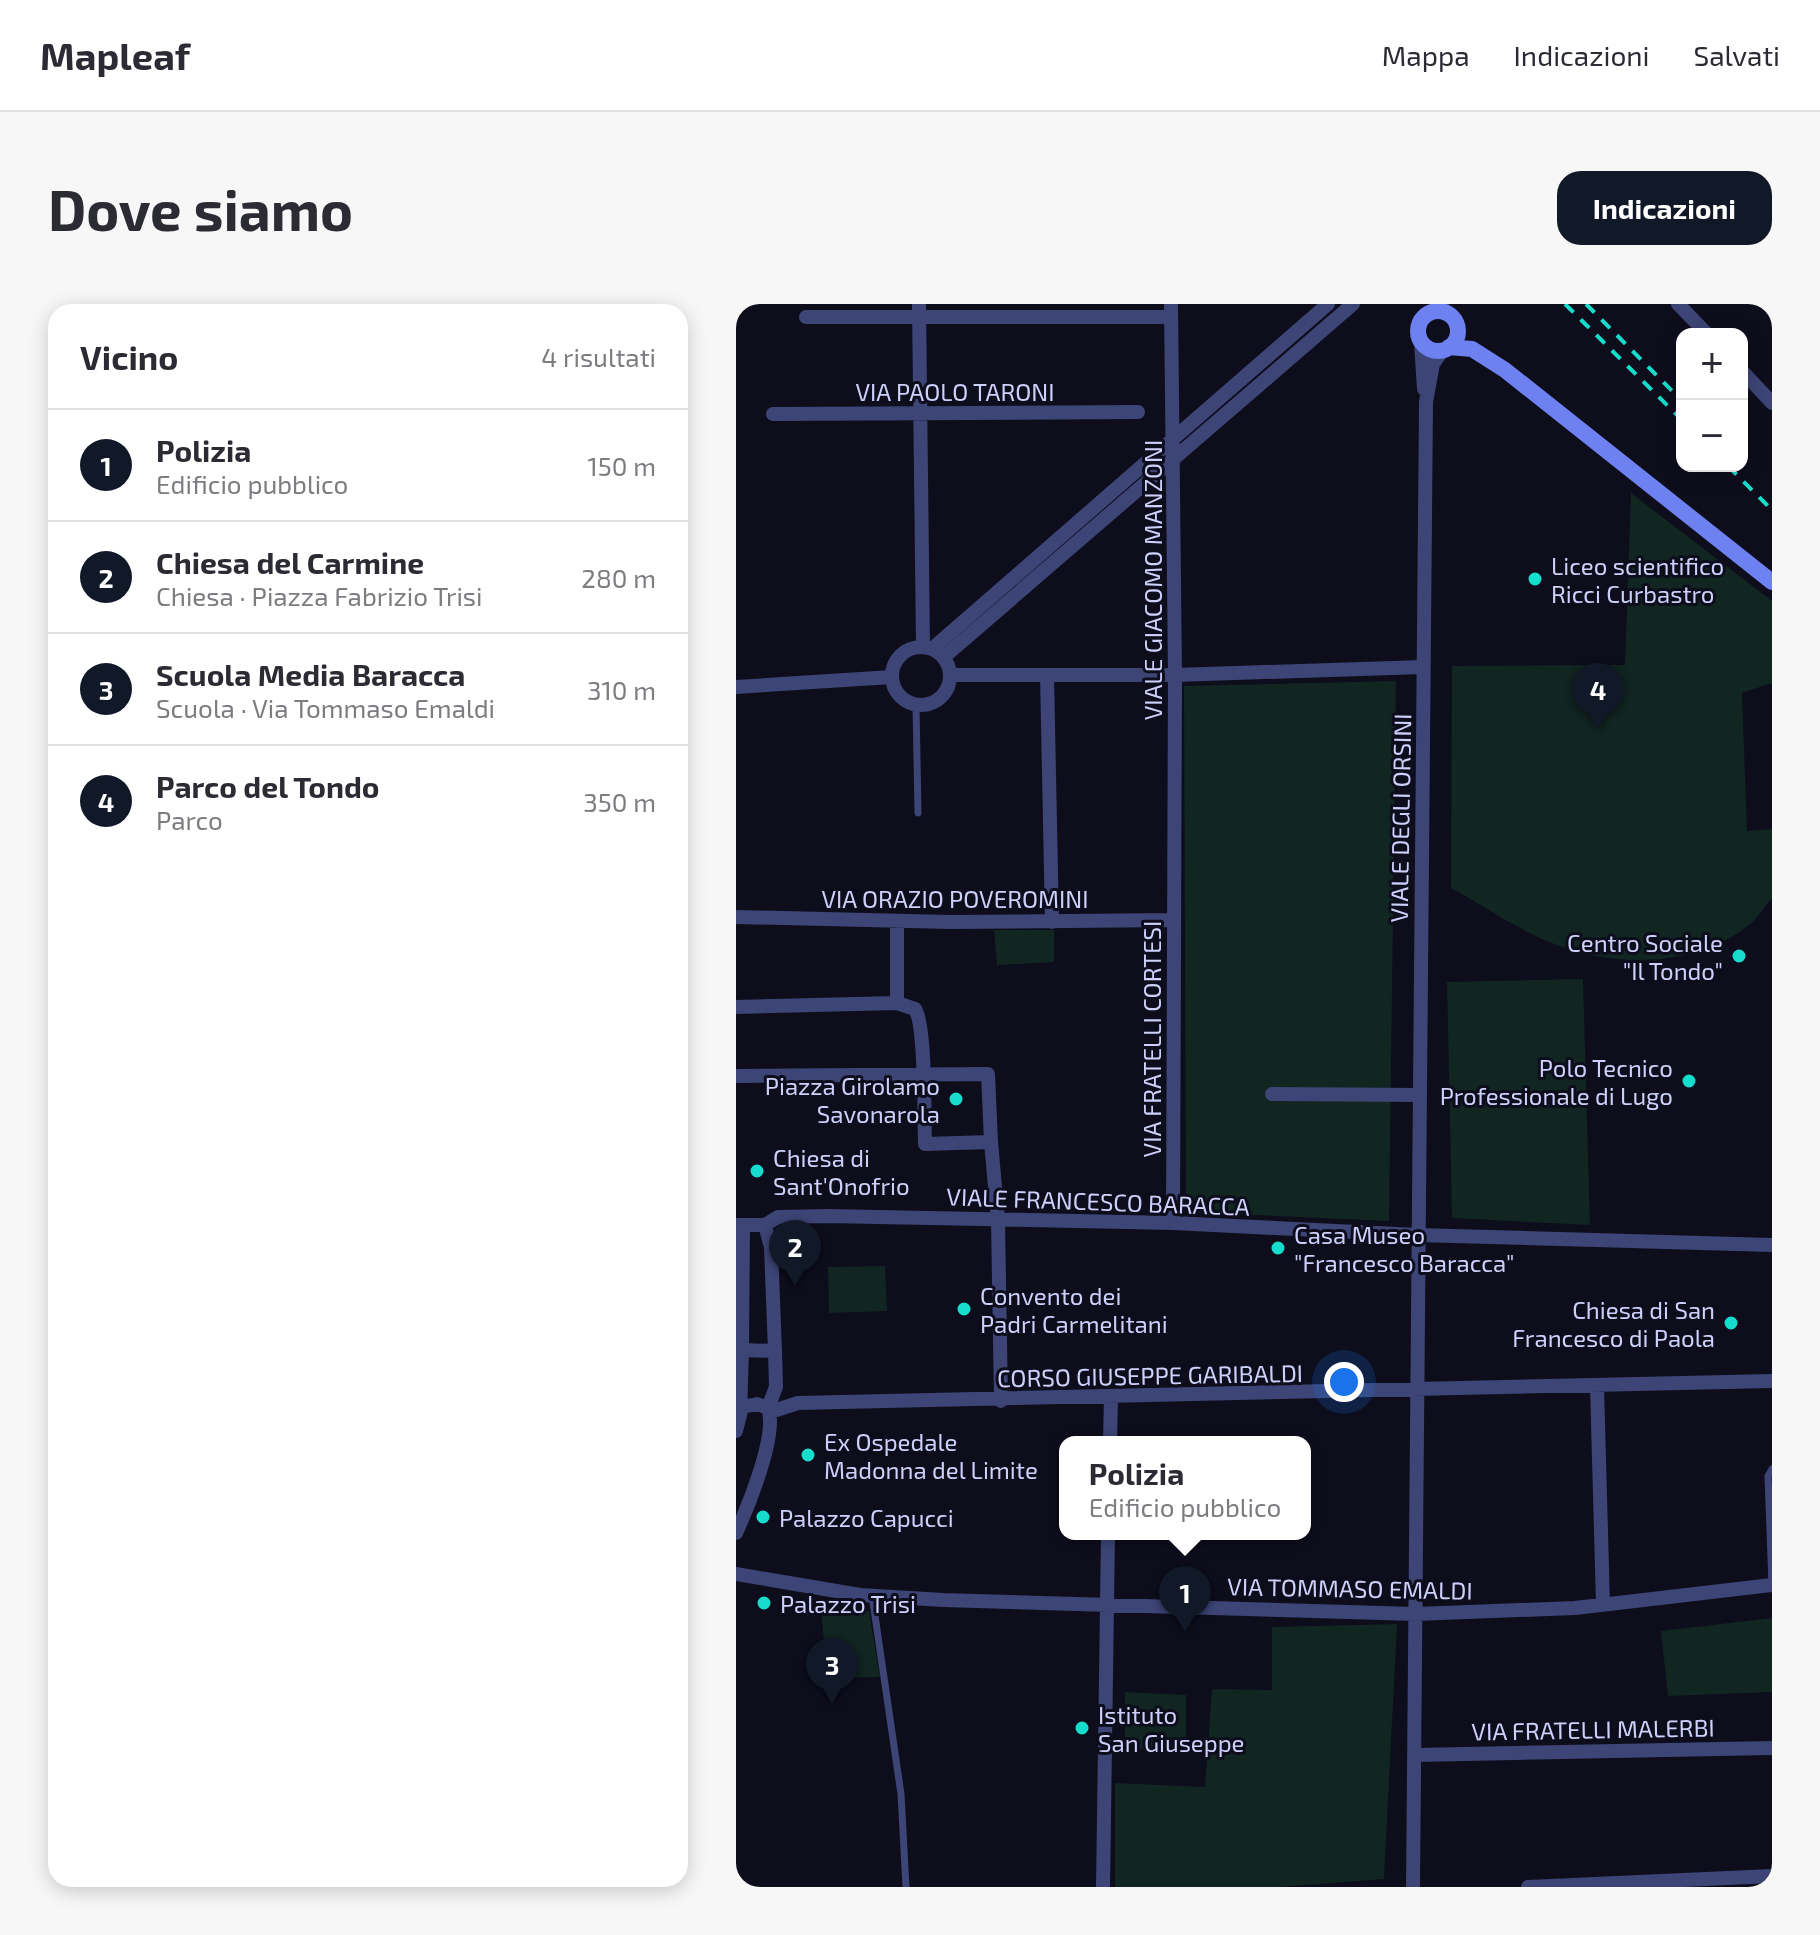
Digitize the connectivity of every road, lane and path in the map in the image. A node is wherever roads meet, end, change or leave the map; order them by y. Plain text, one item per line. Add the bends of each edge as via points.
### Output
1 (1328, 304) edge
2 (1353, 304) edge
3 (1678, 304) edge
4 (919, 310) edge
5 (1171, 310) edge
6 (1419, 311) edge
7 (1444, 312) edge
8 (806, 317) dead end
9 (1701, 328) edge
10 (1421, 342) junction
11 (1446, 349) junction
12 (1505, 370) junction
13 (1748, 377) edge
14 (1426, 402) junction
15 (1772, 403) edge
16 (1138, 412) dead end
17 (920, 413) junction
18 (773, 414) dead end
19 (1174, 436) junction
20 (1174, 457) junction
21 (1772, 582) edge
22 (934, 651) junction
23 (1423, 667) junction
24 (951, 675) junction
25 (1047, 675) junction
26 (1175, 675) junction
27 (892, 677) junction
28 (736, 687) edge
29 (916, 705) junction
30 (918, 813) dead end
31 (1174, 856) joint
32 (736, 917) edge
33 (1174, 920) junction
34 (897, 921) junction
35 (1052, 922) junction
36 (897, 1003) junction
37 (736, 1007) edge
38 (736, 1076) edge
39 (922, 1077) junction
40 (736, 1088) edge
41 (1272, 1094) dead end
42 (1419, 1095) junction
43 (991, 1142) junction
44 (998, 1220) junction
45 (772, 1221) junction
46 (1173, 1223) junction
47 (740, 1225) edge
48 (1417, 1235) junction
49 (1772, 1245) edge
50 (739, 1262) edge
51 (742, 1350) junction
52 (775, 1351) junction
53 (1772, 1381) edge
54 (1597, 1386) junction
55 (1418, 1391) junction
56 (1111, 1398) junction
57 (1001, 1401) junction
58 (769, 1410) junction
59 (740, 1413) junction
60 (736, 1431) edge
61 (1110, 1436) edge
62 (1772, 1469) edge
63 (736, 1533) edge
64 (1108, 1540) edge
65 (736, 1574) edge
66 (1772, 1585) edge
67 (872, 1595) junction
68 (1603, 1605) junction
69 (1107, 1606) junction
70 (1416, 1614) junction
71 (1772, 1748) edge
72 (1415, 1755) junction
73 (1772, 1876) edge
74 (906, 1887) edge
75 (1103, 1887) edge
76 (1413, 1887) edge
77 (1528, 1887) edge

1 - 19 street
2 - 20 street
3 - 9 street
4 - 5 street
4 - 8 street
4 - 17 street
5 - 19 street, VIALE GIACOMO MANZONI
6 - 7 main road
6 - 10 main road
7 - 11 main road via 1457,338
7 - 12 main road
10 - 11 main road via 1431,350
10 - 14 street, VIALE DEGLI ORSINI
11 - 12 main road via 1472,349
11 - 14 street, VIALE DEGLI ORSINI via 1433,364
12 - 21 main road
13 - 15 street
14 - 23 street, VIALE DEGLI ORSINI
16 - 17 street, VIA PAOLO TARONI
17 - 18 street, VIA PAOLO TARONI
17 - 22 street
19 - 20 street, VIALE GIACOMO MANZONI
19 - 22 street
20 - 22 street
20 - 26 street, VIALE GIACOMO MANZONI
22 - 24 street
22 - 27 street via 914,647 897,658
23 - 26 street
23 - 42 street, VIALE DEGLI ORSINI
24 - 25 street
24 - 29 street via 940,698
25 - 26 street
25 - 35 street
26 - 31 street, VIALE GIACOMO MANZONI
27 - 28 street
27 - 29 street via 899,695
29 - 30 lane
31 - 33 street, VIA FRATELLI CORTESI
32 - 34 street, VIA ORAZIO POVEROMINI
33 - 35 street, VIA ORAZIO POVEROMINI
33 - 46 street, VIA FRATELLI CORTESI
34 - 35 street, VIA ORAZIO POVEROMINI
34 - 36 street
36 - 37 street
36 - 39 street via 918,1013
38 - 39 street
38 - 40 street
39 - 43 street via 925,1144
39 - 43 street via 988,1074
41 - 42 street
42 - 48 street, VIALE DEGLI ORSINI
43 - 44 street
44 - 45 street, VIALE FRANCESCO BARACCA
44 - 46 street, VIALE FRANCESCO BARACCA
44 - 57 street
45 - 47 street, VIALE FRANCESCO BARACCA
45 - 52 street
46 - 48 street, VIALE FRANCESCO BARACCA
47 - 50 street
48 - 49 street, VIALE FRANCESCO BARACCA
48 - 55 street, VIALE DEGLI ORSINI
50 - 51 street
51 - 52 street
51 - 59 street
52 - 58 street via 776,1387
53 - 54 street, CORSO GIUSEPPE GARIBALDI
54 - 55 street, CORSO GIUSEPPE GARIBALDI
54 - 68 street
55 - 56 street, CORSO GIUSEPPE GARIBALDI
55 - 70 street, VIALE DEGLI ORSINI
56 - 57 street, CORSO GIUSEPPE GARIBALDI
56 - 61 street
57 - 58 street, CORSO GIUSEPPE GARIBALDI via 798,1403
58 - 59 street, CORSO GIUSEPPE GARIBALDI via 749,1405
58 - 63 street via 771,1422 751,1498
59 - 60 street
62 - 66 lane
64 - 69 street
65 - 67 street, VIA TOMMASO EMALDI
66 - 68 street, VIA TOMMASO EMALDI
67 - 69 street, VIA TOMMASO EMALDI
67 - 74 lane via 901,1794
68 - 70 street, VIA TOMMASO EMALDI
69 - 70 street, VIA TOMMASO EMALDI
69 - 75 street
70 - 72 street, VIALE DEGLI ORSINI
71 - 72 street, VIA FRATELLI MALERBI
72 - 76 street, VIALE DEGLI ORSINI
73 - 77 street

